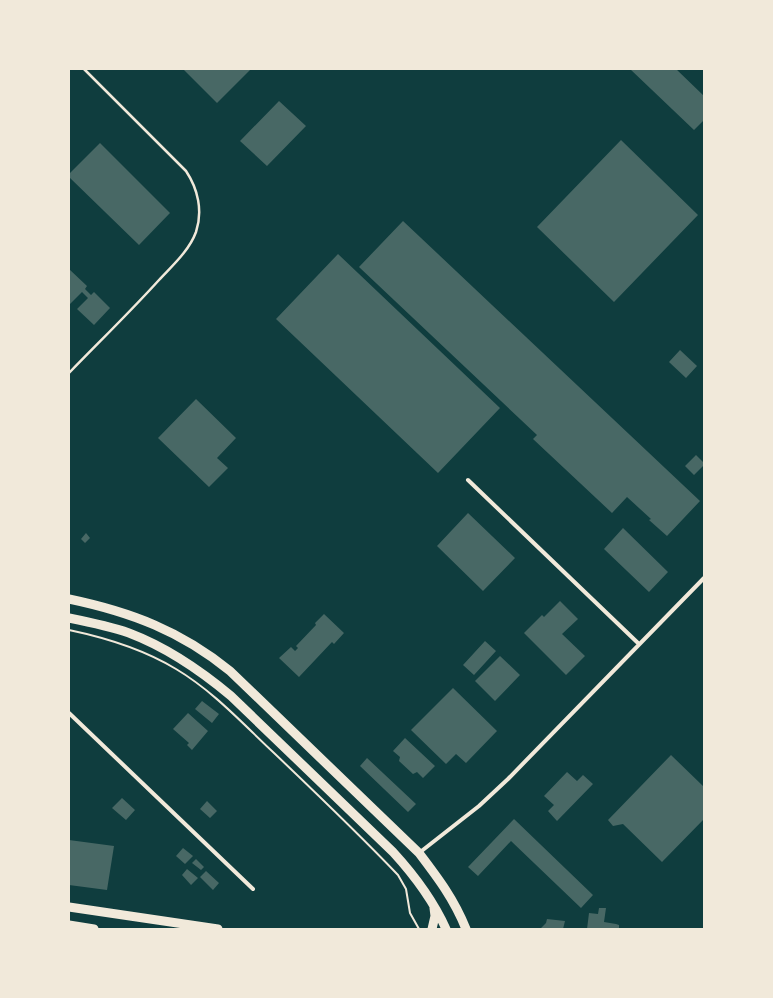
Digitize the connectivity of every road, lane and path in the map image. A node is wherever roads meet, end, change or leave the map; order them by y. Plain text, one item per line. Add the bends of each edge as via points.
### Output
1 (84, 69) edge
2 (69, 373) edge
3 (468, 480) dead end
4 (704, 578) edge
5 (69, 600) edge
6 (69, 618) edge
7 (69, 630) edge
8 (639, 644) junction
9 (69, 713) edge
10 (419, 853) junction
11 (253, 889) dead end
12 (433, 903) junction
13 (69, 907) edge
14 (69, 925) edge
15 (94, 929) edge
16 (218, 929) edge
17 (419, 929) edge
18 (432, 929) edge
19 (446, 929) edge
20 (466, 929) edge

1 - 2 lane via 186,170 197,192 199,215 196,232 184,253
3 - 8 street
4 - 8 street
5 - 10 main road via 103,606 151,623 175,634 221,663
6 - 12 main road via 144,639 181,659 210,679 231,696 393,852 416,878
7 - 17 path via 115,641 153,657 176,669 211,694 398,875 406,889 410,913
8 - 10 street via 508,779 461,821
9 - 11 street
10 - 20 main road via 441,881
12 - 18 main road via 435,916
12 - 19 main road
13 - 16 main road
14 - 15 main road

